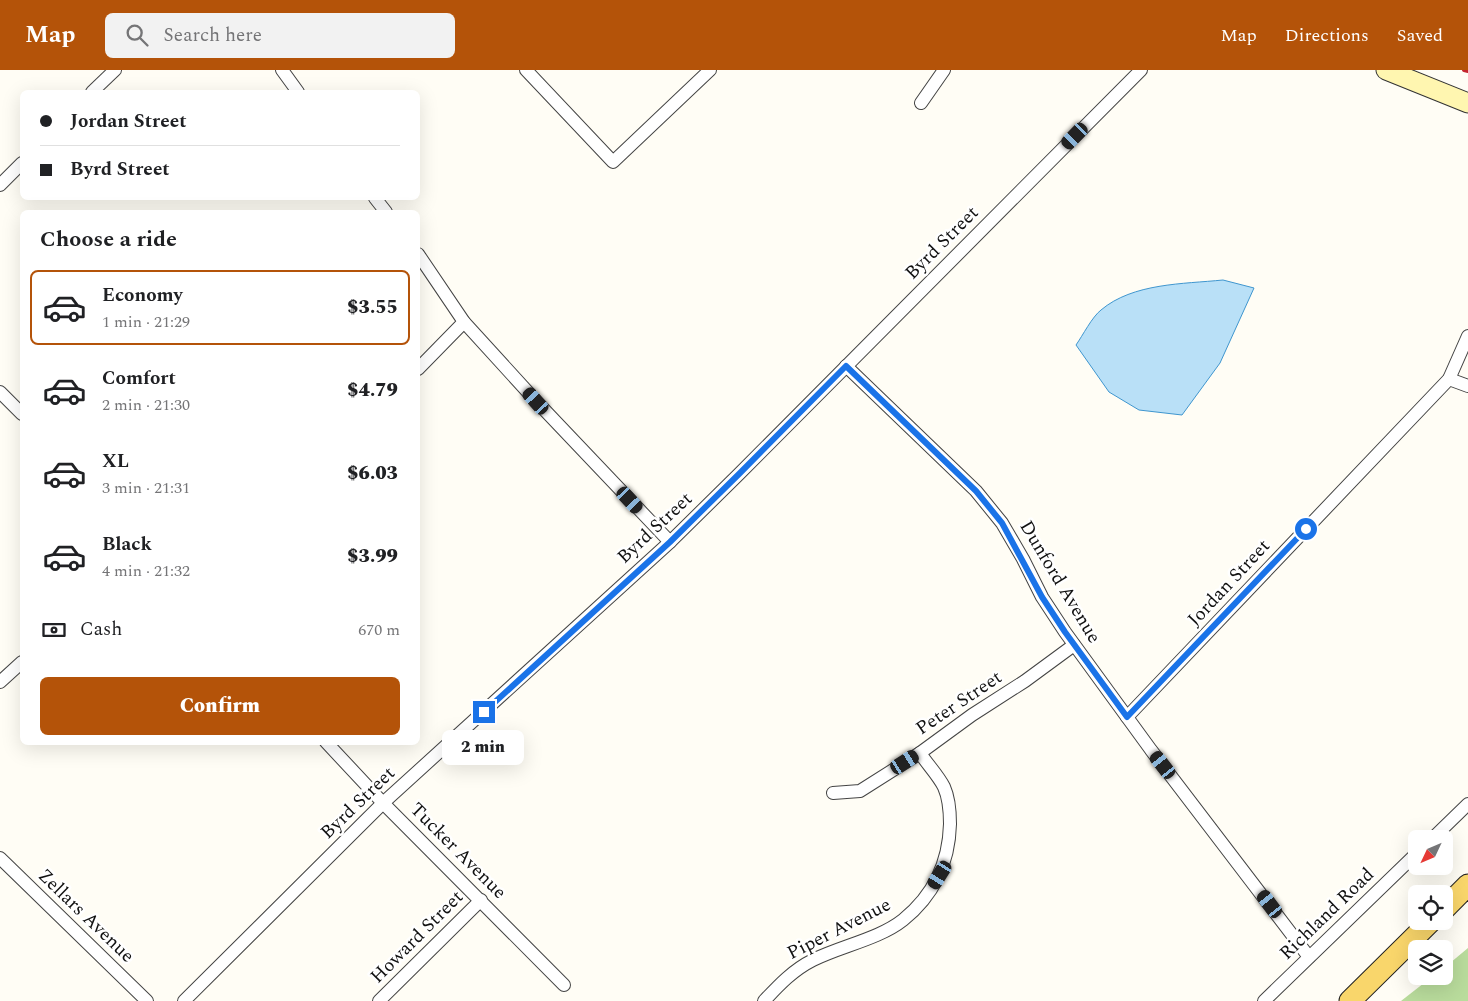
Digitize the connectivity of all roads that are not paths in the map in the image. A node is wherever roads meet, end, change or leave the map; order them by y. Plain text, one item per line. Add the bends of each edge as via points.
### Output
1 (115, 70) edge
2 (282, 70) edge
3 (526, 70) edge
4 (710, 70) edge
5 (944, 70) edge
6 (1141, 70) edge
7 (1386, 70) edge
8 (94, 90) edge
9 (297, 90) edge
10 (921, 103) dead end
11 (1468, 103) edge
12 (20, 165) edge
13 (0, 186) edge
14 (377, 200) edge
15 (384, 210) edge
16 (420, 257) edge
17 (464, 322) junction
18 (1468, 336) edge
19 (846, 366) junction
20 (420, 367) edge
21 (1449, 379) junction
22 (1468, 386) edge
23 (0, 392) edge
24 (20, 412) edge
25 (670, 542) junction
26 (1074, 645) junction
27 (20, 664) edge
28 (0, 682) edge
29 (1127, 717) junction
30 (329, 745) edge
31 (920, 753) junction
32 (833, 793) dead end
33 (383, 804) junction
34 (1468, 804) edge
35 (1441, 830) edge
36 (0, 858) edge
37 (1408, 862) edge
38 (1468, 885) edge
39 (481, 900) junction
40 (1453, 900) edge
41 (1422, 930) edge
42 (1309, 957) junction
43 (564, 985) dead end
44 (147, 1001) edge
45 (184, 1001) edge
46 (379, 1001) edge
47 (764, 1001) edge
48 (1264, 1001) edge
49 (1350, 1001) edge

1 - 8 street
2 - 9 street
3 - 4 street via 613,162
5 - 10 street
6 - 19 street, Byrd Street
7 - 11 main road
12 - 13 street
14 - 15 street
16 - 17 street
17 - 20 street
17 - 25 street
18 - 21 street, Jordan Street
19 - 25 street, Byrd Street
19 - 26 street, Dunford Avenue via 976,491 1002,523 1042,597
21 - 22 street
21 - 29 street, Jordan Street
23 - 24 street
25 - 33 street, Byrd Street
26 - 29 street, Dunford Avenue
26 - 31 street, Peter Street
27 - 28 street
29 - 42 street, Dunford Avenue
30 - 33 street, Tucker Avenue
31 - 32 street, Peter Street via 860,791
31 - 47 street, Piper Avenue via 944,787 950,811 949,844 940,875 924,900 903,920 882,932 812,960 787,977
33 - 39 street, Tucker Avenue
33 - 45 street, Byrd Street
34 - 35 street
36 - 44 street, Zellars Avenue
37 - 42 street, Richland Road
38 - 40 main road
39 - 43 street, Tucker Avenue
39 - 46 street, Howard Street
41 - 49 main road
42 - 48 street, Richland Road

